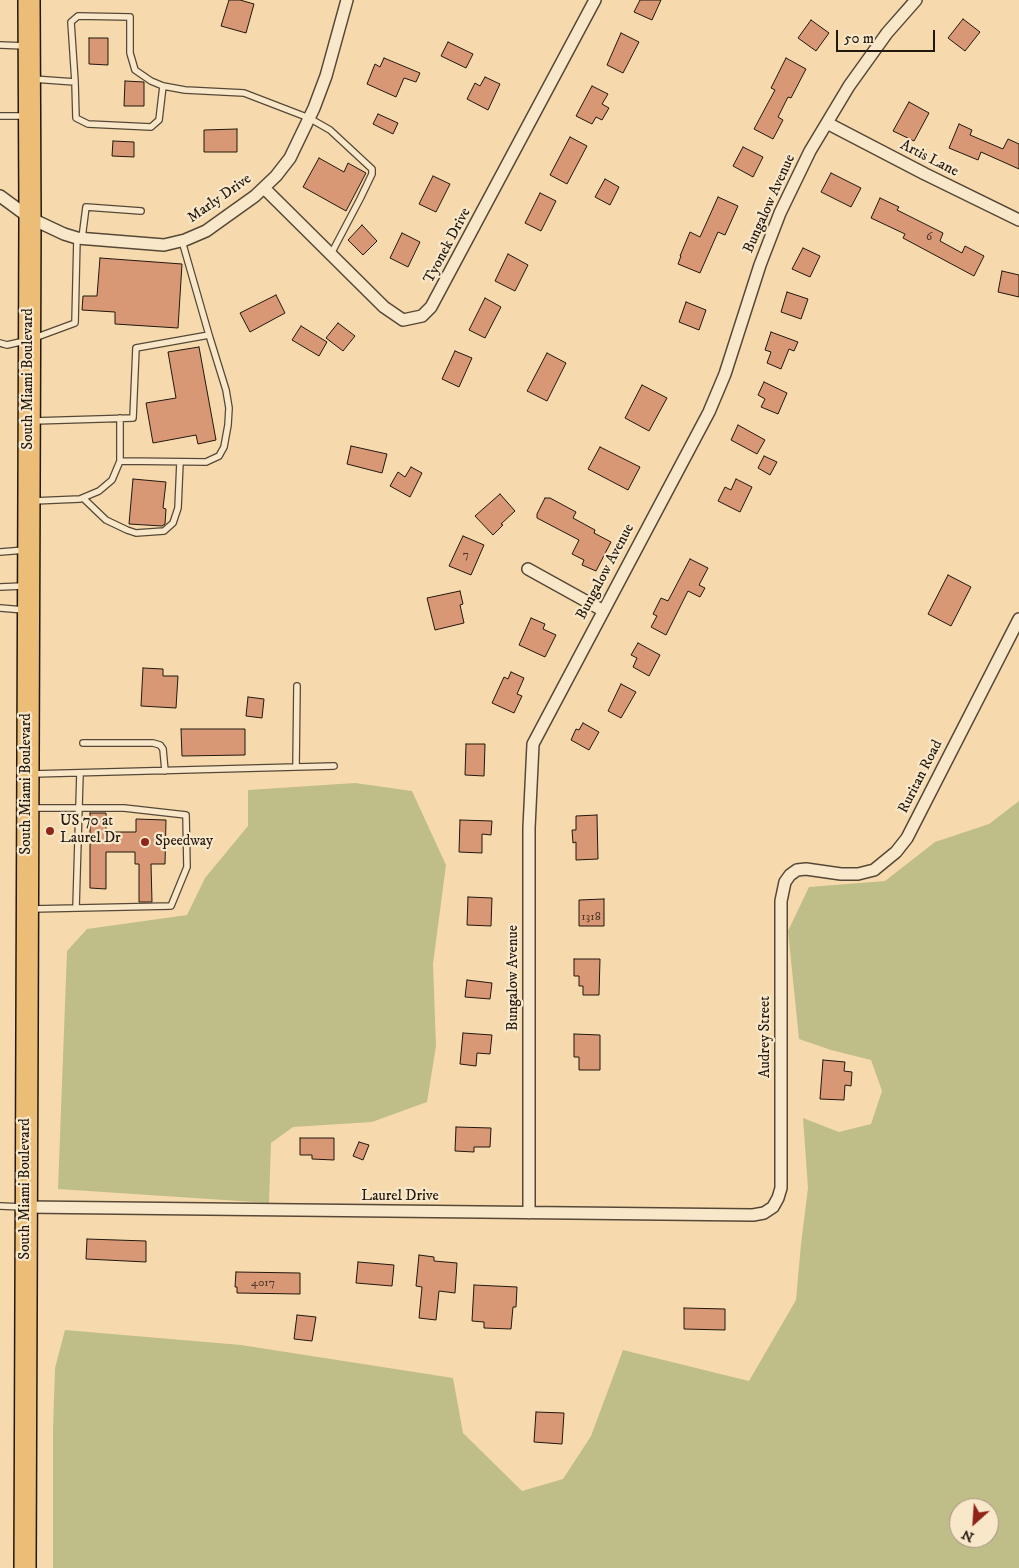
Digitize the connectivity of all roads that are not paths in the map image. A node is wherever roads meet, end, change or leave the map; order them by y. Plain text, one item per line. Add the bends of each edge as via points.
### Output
1 (28, 0) edge
2 (347, 0) edge
3 (596, 0) edge
4 (916, 0) edge
5 (0, 45) edge
6 (28, 46) junction
7 (28, 79) junction
8 (75, 82) junction
9 (163, 86) junction
10 (0, 116) edge
11 (28, 116) junction
12 (309, 118) junction
13 (827, 123) junction
14 (264, 188) junction
15 (0, 196) edge
16 (141, 211) dead end
17 (30, 218) junction
18 (1019, 220) edge
19 (79, 238) junction
20 (182, 241) junction
21 (331, 254) junction
22 (209, 335) junction
23 (29, 340) junction
24 (0, 343) edge
25 (120, 418) junction
26 (29, 421) junction
27 (120, 461) junction
28 (180, 462) junction
29 (83, 498) junction
30 (28, 501) junction
31 (28, 549) junction
32 (0, 552) edge
33 (528, 569) dead end
34 (28, 586) junction
35 (0, 587) edge
36 (0, 608) edge
37 (602, 610) junction
38 (28, 611) junction
39 (1019, 619) edge
40 (297, 686) dead end
41 (83, 743) dead end
42 (334, 766) dead end
43 (296, 767) junction
44 (165, 771) junction
45 (80, 773) junction
46 (27, 775) junction
47 (27, 808) junction
48 (80, 808) junction
49 (797, 870) joint
50 (76, 908) junction
51 (27, 909) junction
52 (0, 1206) edge
53 (25, 1207) junction
54 (773, 1207) joint
55 (529, 1213) junction
56 (24, 1568) edge

1 - 6 highway, South Miami Boulevard
2 - 12 street, Marly Drive via 326,76
3 - 21 street, Tyonek Drive via 432,308 422,316 403,320 384,307
4 - 13 street, Bungalow Avenue via 887,33
5 - 6 lane
6 - 7 highway, South Miami Boulevard
7 - 8 lane
7 - 11 highway, South Miami Boulevard
8 - 9 lane via 76,118 88,124 142,127 151,127 159,120
8 - 9 lane via 71,22 78,16 110,16 130,17 130,53 135,70
9 - 12 lane via 244,93
10 - 11 lane
11 - 17 highway, South Miami Boulevard
12 - 14 street, Marly Drive via 290,158
12 - 21 lane via 330,130 372,169
13 - 18 street, Artis Lane
13 - 37 street, Bungalow Avenue via 780,214 709,412
14 - 20 street, Marly Drive via 206,231
14 - 21 street, Tyonek Drive
15 - 17 street, Marly Drive
16 - 19 lane via 86,207
17 - 19 street, Marly Drive
17 - 23 highway, South Miami Boulevard
19 - 20 street, Marly Drive via 154,245
19 - 23 lane via 75,323
20 - 22 lane
22 - 25 lane via 136,348 132,418
22 - 28 lane via 229,408 224,448 214,460
23 - 24 lane via 7,345
23 - 26 highway, South Miami Boulevard
25 - 26 lane
25 - 27 lane
26 - 30 highway, South Miami Boulevard
27 - 28 lane
27 - 29 lane via 112,480
28 - 29 lane via 178,508 173,523 164,531 136,533 127,530 106,520
29 - 30 lane
30 - 31 highway, South Miami Boulevard
31 - 32 lane
31 - 34 highway, South Miami Boulevard
33 - 37 street
34 - 35 lane
34 - 38 highway, South Miami Boulevard
36 - 38 lane
37 - 55 street, Bungalow Avenue via 533,744 529,828
38 - 46 highway, South Miami Boulevard
39 - 49 street, Ruritan Road via 896,852 874,870 858,874
40 - 43 lane
41 - 44 lane via 160,745
42 - 43 lane
43 - 44 lane
44 - 45 lane
45 - 46 lane
45 - 48 lane
46 - 47 highway, South Miami Boulevard
47 - 48 lane
47 - 51 highway, South Miami Boulevard
48 - 50 lane
48 - 50 lane via 124,808 186,815 186,867 171,906
49 - 54 street, Audrey Street via 785,882 781,901 781,1188
50 - 51 lane
51 - 53 highway, South Miami Boulevard
52 - 53 lane
53 - 55 street, Laurel Drive
53 - 56 highway, South Miami Boulevard
54 - 55 street, Laurel Drive via 753,1215

